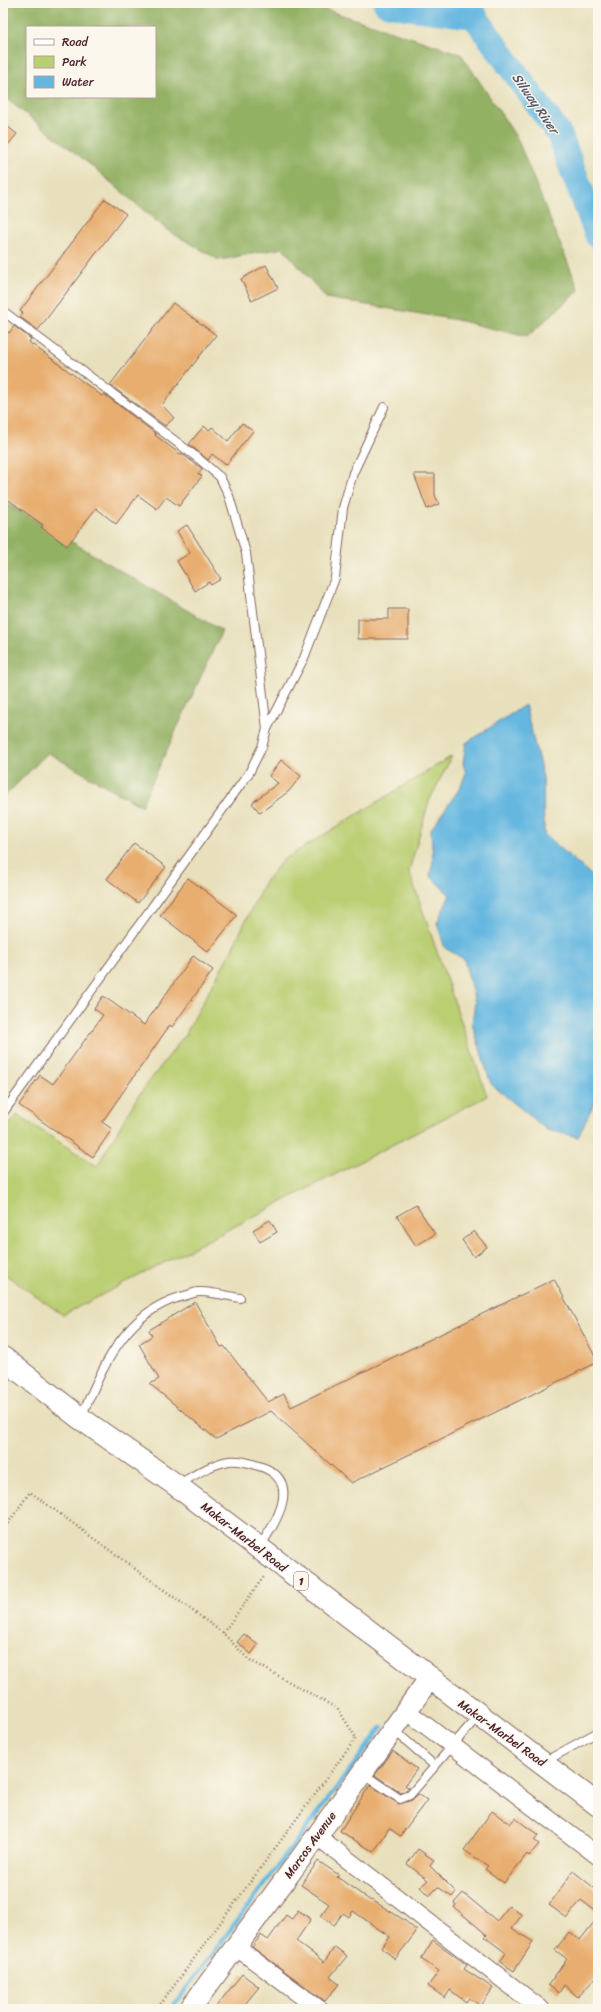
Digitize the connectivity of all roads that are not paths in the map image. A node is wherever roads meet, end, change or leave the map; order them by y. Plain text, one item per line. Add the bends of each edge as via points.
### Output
1 (3, 311) edge
2 (384, 407) dead end
3 (267, 729) junction
4 (3, 1113) edge
5 (240, 1298) dead end
6 (3, 1358) edge
7 (80, 1418) junction
8 (176, 1485) junction
9 (267, 1555) junction
10 (429, 1679) junction
11 (479, 1715) junction
12 (416, 1718) dead end
13 (393, 1730) junction
14 (598, 1732) edge
15 (453, 1746) junction
16 (544, 1763) junction
17 (435, 1766) junction
18 (361, 1773) junction
19 (598, 1805) edge
20 (317, 1836) junction
21 (598, 1856) edge
22 (236, 1947) junction
23 (190, 2009) edge
24 (319, 2009) edge
25 (542, 2009) edge

1 - 3 lane via 220,477 229,496 246,553
2 - 3 lane via 353,473 343,508 335,578 304,658
3 - 4 lane via 262,747 249,773
5 - 7 lane via 198,1292 166,1301 142,1316 123,1335 110,1354
6 - 7 main road, Makar-Marbel Road / 1
7 - 8 main road, Makar-Marbel Road / 1
8 - 9 main road, Makar-Marbel Road / 1
8 - 9 lane via 212,1466 230,1461 269,1469 281,1482 284,1499
9 - 10 main road, Makar-Marbel Road / 1
10 - 11 main road, Makar-Marbel Road / 1
10 - 13 street, Marcos Avenue
11 - 15 lane
11 - 16 main road, Makar-Marbel Road / 1
12 - 15 street
13 - 17 lane
13 - 18 street, Marcos Avenue
14 - 16 lane
15 - 17 lane
15 - 21 street
16 - 19 main road, Makar-Marbel Road / 1
17 - 18 lane via 410,1795 400,1799
18 - 20 street, Marcos Avenue
20 - 22 street, Marcos Avenue
20 - 25 street
22 - 23 street, Marcos Avenue
22 - 24 street

